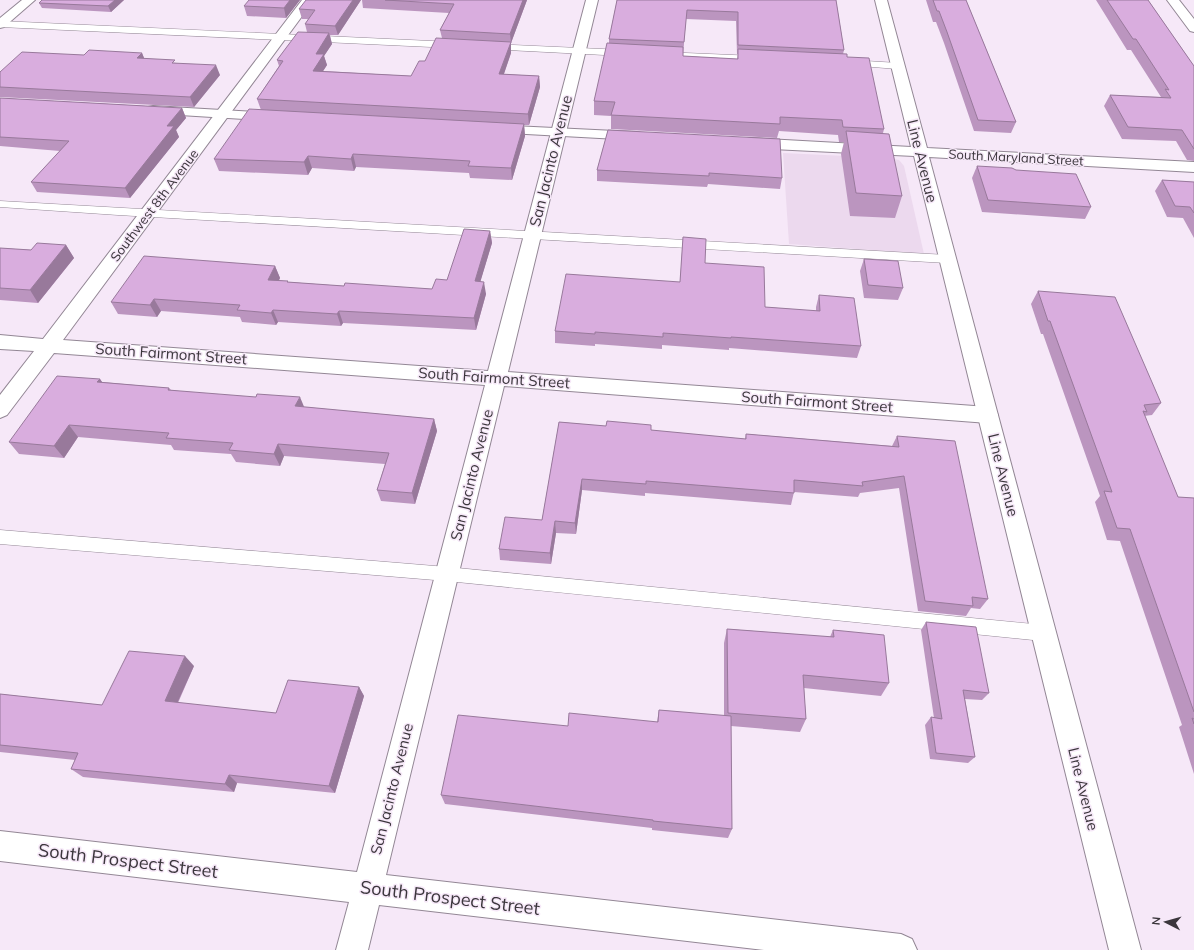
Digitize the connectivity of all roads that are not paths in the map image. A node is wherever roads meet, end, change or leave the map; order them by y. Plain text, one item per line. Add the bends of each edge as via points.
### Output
1 (29, 0) edge
2 (308, 0) edge
3 (592, 0) edge
4 (881, 0) edge
5 (1172, 0) edge
6 (0, 24) edge
7 (1194, 28) edge
8 (279, 38) junction
9 (461, 46) edge
10 (484, 47) edge
11 (579, 51) junction
12 (634, 53) edge
13 (650, 54) edge
14 (767, 60) edge
15 (838, 63) edge
16 (898, 66) junction
17 (143, 109) edge
18 (222, 114) junction
19 (286, 117) edge
20 (478, 128) edge
21 (559, 132) junction
22 (650, 137) edge
23 (736, 142) edge
24 (920, 152) junction
25 (1194, 167) edge
26 (0, 204) edge
27 (147, 213) junction
28 (533, 234) junction
29 (947, 259) junction
30 (0, 342) edge
31 (48, 345) junction
32 (496, 378) junction
33 (0, 410) edge
34 (988, 415) junction
35 (0, 537) edge
36 (447, 574) junction
37 (1043, 634) junction
38 (0, 846) edge
39 (367, 889) junction
40 (352, 950) edge
41 (901, 950) edge
42 (1125, 950) edge

1 - 6 street
2 - 8 street, Southwest 8th Avenue
3 - 11 street, San Jacinto Avenue
4 - 16 street, Line Avenue
5 - 7 street
6 - 8 lane
8 - 9 lane
8 - 18 street, Southwest 8th Avenue
10 - 11 lane
11 - 12 lane
11 - 21 street, San Jacinto Avenue
13 - 14 lane
15 - 16 lane
16 - 24 street, Line Avenue
17 - 18 street
18 - 19 street
18 - 27 street, Southwest 8th Avenue
20 - 21 street
21 - 22 street
21 - 28 street, San Jacinto Avenue
23 - 24 street, South Maryland Street
24 - 25 street, South Maryland Street
24 - 29 street, Line Avenue
26 - 27 lane
27 - 28 lane
27 - 31 street, Southwest 8th Avenue
28 - 29 lane
28 - 32 street, San Jacinto Avenue
29 - 34 street, Line Avenue
30 - 31 street, South Fairmont Street
31 - 32 street, South Fairmont Street
31 - 33 street, Southwest 8th Avenue
32 - 34 street, South Fairmont Street
32 - 36 street, San Jacinto Avenue
34 - 37 street, Line Avenue
35 - 36 lane
36 - 37 lane
36 - 39 street, San Jacinto Avenue
37 - 42 street, Line Avenue
38 - 39 street, South Prospect Street
39 - 40 street, San Jacinto Avenue
39 - 41 street, South Prospect Street

